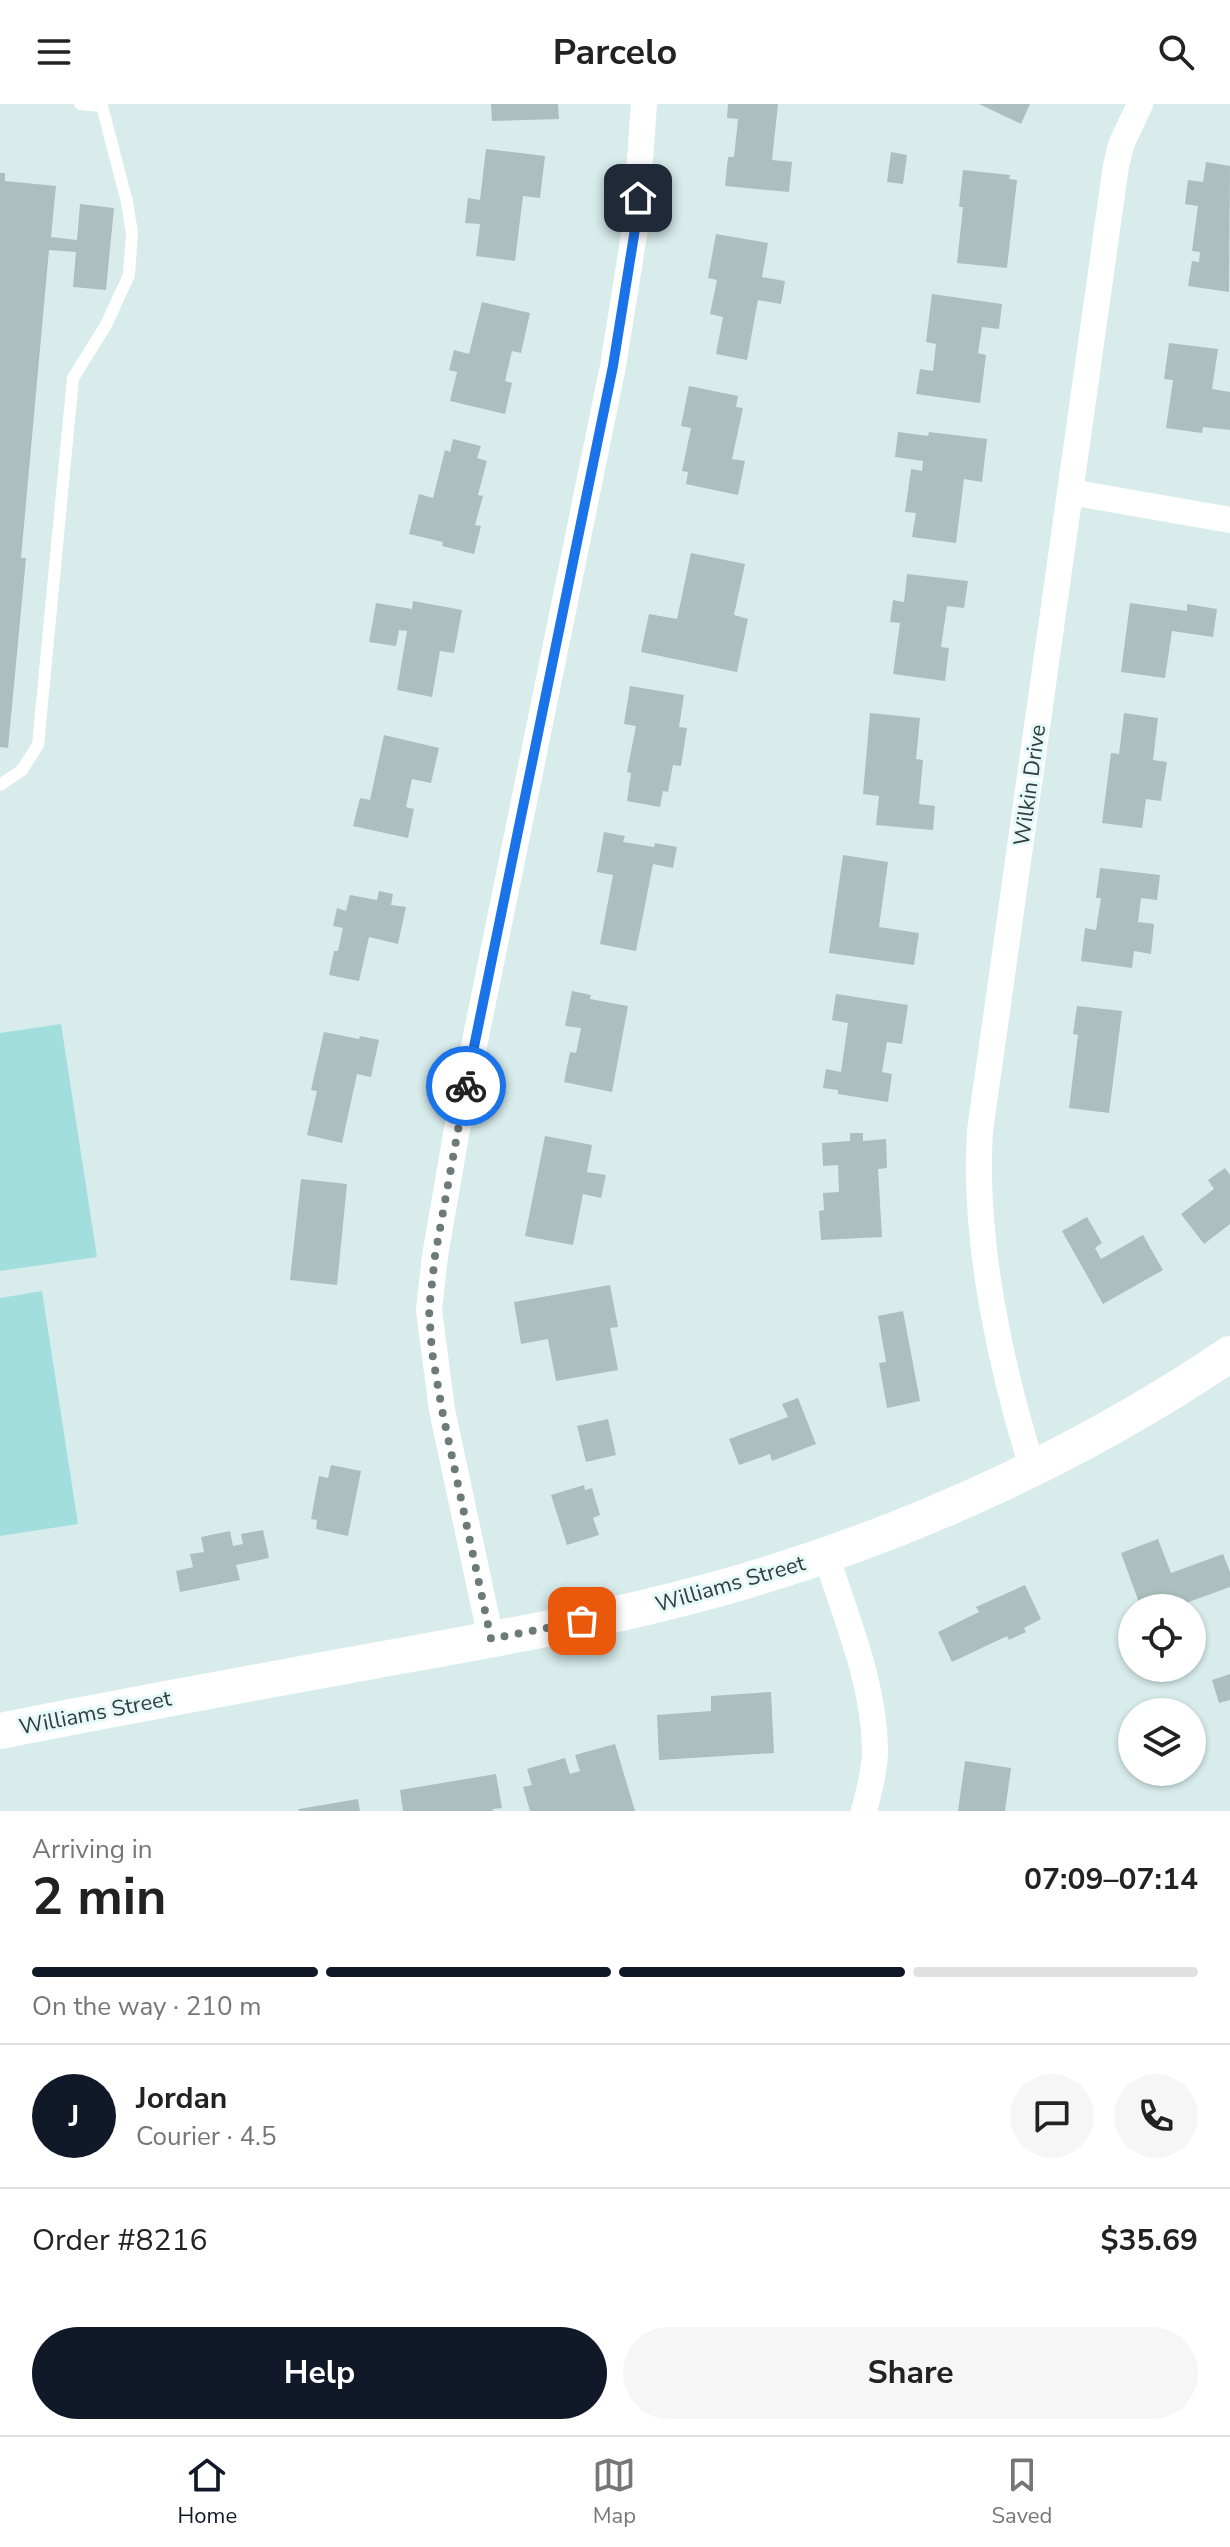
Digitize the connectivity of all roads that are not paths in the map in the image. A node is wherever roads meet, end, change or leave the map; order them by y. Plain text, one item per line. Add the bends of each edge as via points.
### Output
1 (80, 104) edge
2 (644, 104) edge
3 (1140, 104) edge
4 (1070, 492) junction
5 (1230, 520) edge
6 (0, 785) edge
7 (1230, 1354) edge
8 (1032, 1467) junction
9 (826, 1555) junction
10 (491, 1639) junction
11 (0, 1731) edge
12 (864, 1811) edge

1 - 6 lane via 102,106 132,233 129,275 73,378 38,745 22,770
2 - 10 street via 635,229 613,366 457,1129 429,1310 442,1410
3 - 4 street, Wilkin Drive via 1116,166
4 - 5 street
4 - 8 street, Wilkin Drive via 978,1168 990,1285
7 - 8 main road, Williams Street
8 - 9 main road, Williams Street via 923,1518
9 - 10 main road, Williams Street via 740,1583
9 - 12 street via 873,1716 873,1775
10 - 11 main road, Williams Street

